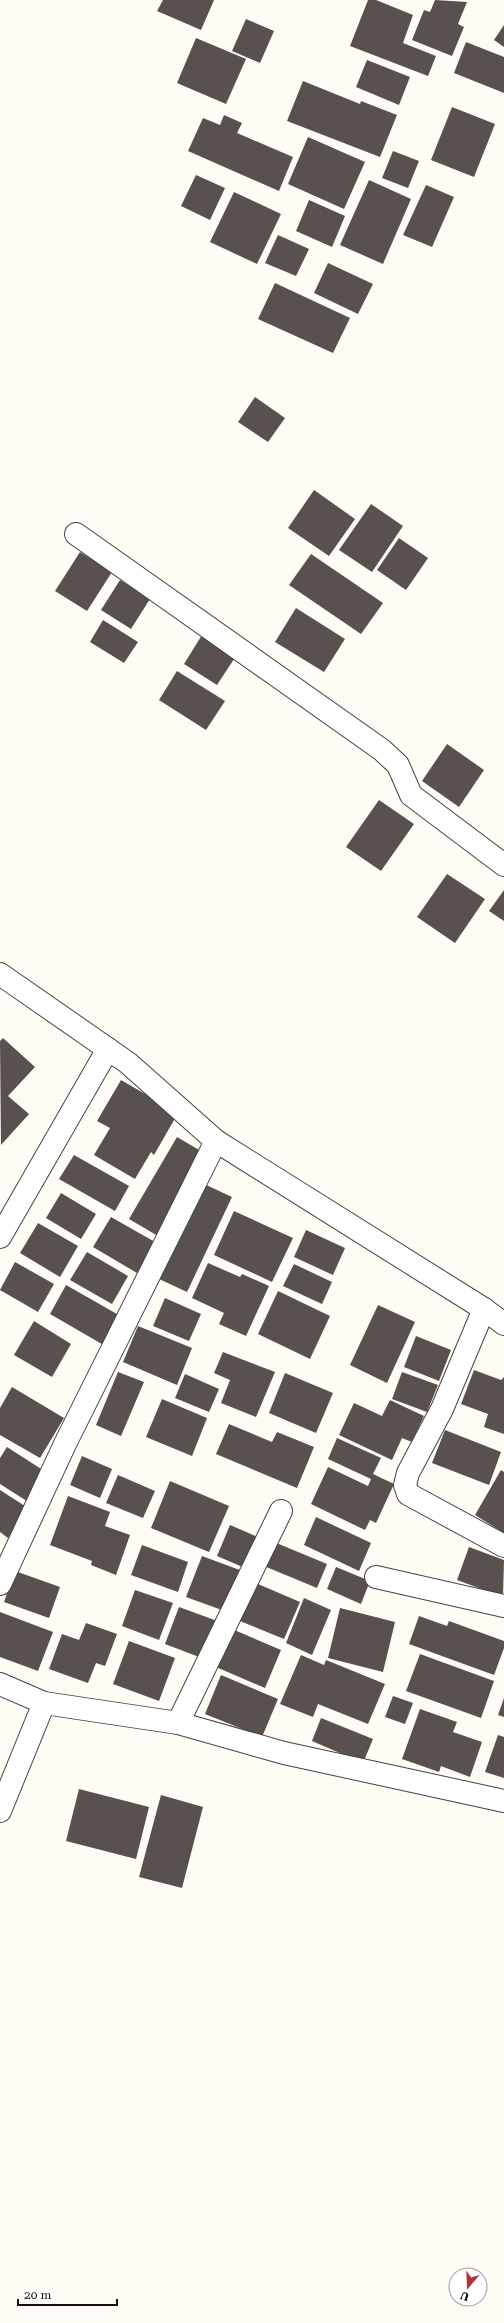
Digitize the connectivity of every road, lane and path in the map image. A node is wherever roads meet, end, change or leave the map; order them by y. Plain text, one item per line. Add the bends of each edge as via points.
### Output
1 (76, 534) dead end
2 (504, 866) edge
3 (0, 974) edge
4 (108, 1049) junction
5 (216, 1141) junction
6 (0, 1237) edge
7 (484, 1309) junction
8 (504, 1324) edge
9 (281, 1511) dead end
10 (504, 1546) edge
11 (376, 1576) dead end
12 (0, 1584) edge
13 (504, 1606) edge
14 (0, 1684) edge
15 (44, 1703) junction
16 (178, 1723) junction
17 (504, 1801) edge
18 (0, 1811) edge

1 - 2 street via 382,750 398,765 411,796
3 - 4 street
4 - 5 street via 128,1063
4 - 6 street
5 - 7 street
5 - 12 street via 65,1444
7 - 8 street
7 - 10 street via 442,1409 404,1485 408,1494
9 - 16 street
11 - 13 street
14 - 15 street
15 - 16 street
15 - 18 street
16 - 17 street via 284,1753

